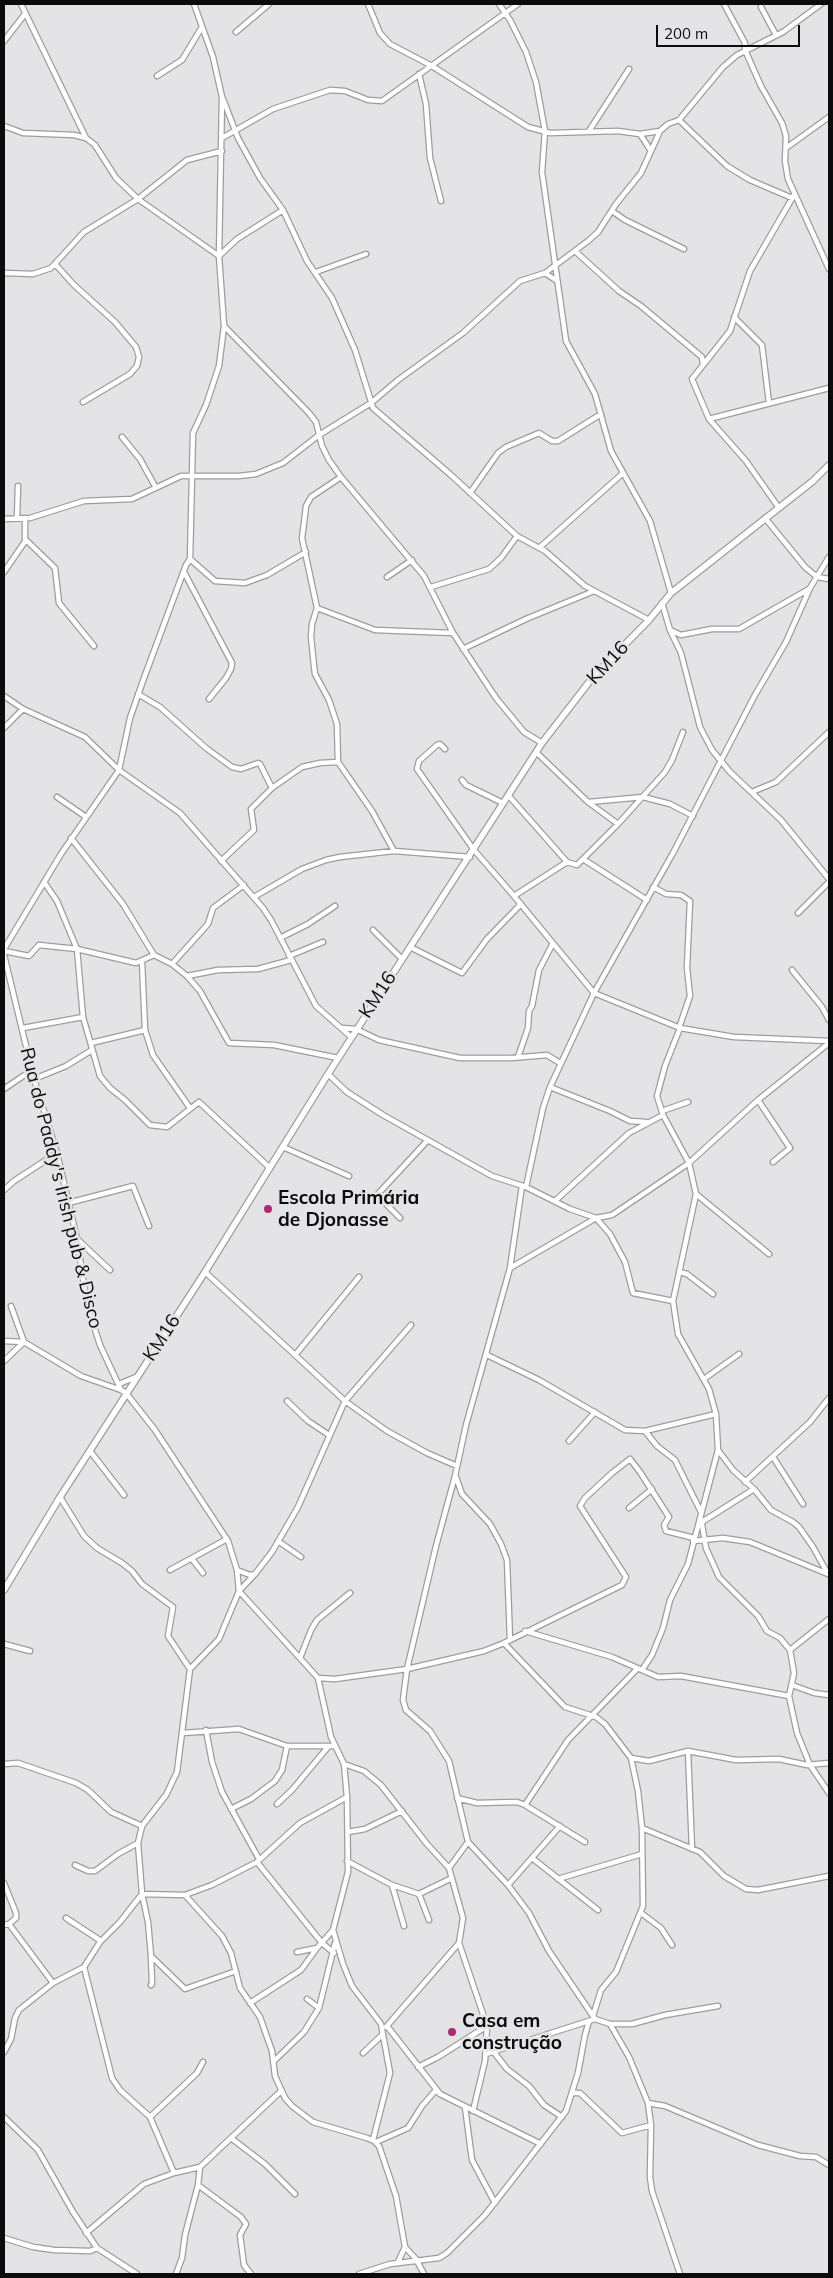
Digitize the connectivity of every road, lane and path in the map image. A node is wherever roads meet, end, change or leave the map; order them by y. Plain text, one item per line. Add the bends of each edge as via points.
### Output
1 (21, 4) edge
2 (194, 4) edge
3 (269, 4) edge
4 (368, 4) edge
5 (499, 4) edge
6 (518, 4) edge
7 (724, 4) edge
8 (821, 4) edge
9 (761, 7) dead end
10 (505, 13) junction
11 (25, 14) junction
12 (202, 27) junction
13 (236, 32) dead end
14 (776, 35) junction
15 (4, 41) edge
16 (745, 50) junction
17 (432, 66) junction
18 (629, 70) dead end
19 (419, 74) junction
20 (157, 76) dead end
21 (222, 97) junction
22 (829, 117) edge
23 (679, 120) junction
24 (4, 126) edge
25 (235, 131) junction
26 (545, 131) junction
27 (589, 131) junction
28 (660, 131) junction
29 (640, 134) junction
30 (86, 138) junction
31 (222, 138) junction
32 (786, 148) junction
33 (222, 150) junction
34 (651, 151) junction
35 (793, 197) junction
36 (138, 199) junction
37 (442, 201) dead end
38 (283, 210) junction
39 (612, 211) junction
40 (684, 249) dead end
41 (575, 251) junction
42 (366, 254) dead end
43 (219, 256) junction
44 (56, 264) junction
45 (554, 265) junction
46 (829, 269) edge
47 (4, 272) edge
48 (316, 272) junction
49 (545, 273) junction
50 (557, 281) junction
51 (734, 317) junction
52 (224, 326) junction
53 (710, 356) junction
54 (702, 357) junction
55 (704, 365) junction
56 (829, 388) edge
57 (83, 402) dead end
58 (371, 403) junction
59 (769, 403) junction
60 (601, 414) junction
61 (709, 419) junction
62 (319, 435) junction
63 (122, 437) dead end
64 (829, 465) edge
65 (622, 474) junction
66 (341, 477) junction
67 (193, 478) junction
68 (18, 486) dead end
69 (156, 488) junction
70 (470, 494) junction
71 (779, 508) junction
72 (17, 518) junction
73 (25, 518) junction
74 (765, 518) junction
75 (4, 519) edge
76 (516, 536) junction
77 (26, 540) junction
78 (540, 548) junction
79 (306, 552) junction
80 (829, 557) edge
81 (190, 559) junction
82 (412, 560) junction
83 (4, 572) edge
84 (184, 572) junction
85 (387, 577) dead end
86 (817, 577) junction
87 (829, 579) edge
88 (431, 587) junction
89 (810, 588) junction
90 (594, 591) junction
91 (671, 593) junction
92 (662, 602) junction
93 (317, 608) junction
94 (649, 620) junction
95 (670, 630) junction
96 (453, 633) junction
97 (681, 635) junction
98 (676, 644) junction
99 (94, 646) dead end
100 (463, 649) junction
101 (138, 694) junction
102 (4, 696) edge
103 (209, 699) dead end
104 (23, 709) junction
105 (4, 728) edge
106 (683, 732) dead end
107 (829, 732) edge
108 (542, 743) junction
109 (445, 749) dead end
110 (536, 752) junction
111 (721, 761) junction
112 (338, 762) junction
113 (120, 770) junction
114 (462, 780) dead end
115 (272, 788) junction
116 (752, 792) junction
117 (508, 795) junction
118 (57, 797) dead end
119 (643, 797) junction
120 (588, 802) junction
121 (503, 803) junction
122 (693, 816) junction
123 (86, 817) junction
124 (618, 824) junction
125 (71, 838) junction
126 (474, 850) junction
127 (394, 852) junction
128 (470, 857) junction
129 (583, 859) junction
130 (221, 861) junction
131 (567, 862) junction
132 (829, 878) edge
133 (44, 882) junction
134 (829, 882) edge
135 (244, 885) junction
136 (653, 888) junction
137 (254, 896) junction
138 (514, 896) junction
139 (646, 900) junction
140 (521, 904) junction
141 (335, 906) dead end
142 (798, 913) dead end
143 (373, 930) dead end
144 (280, 938) junction
145 (323, 942) dead end
146 (552, 944) junction
147 (410, 947) junction
148 (77, 949) junction
149 (4, 952) edge
150 (154, 955) junction
151 (290, 958) junction
152 (402, 959) junction
153 (142, 962) junction
154 (172, 964) junction
155 (792, 970) dead end
156 (187, 976) junction
157 (594, 993) junction
158 (83, 1017) junction
159 (829, 1020) edge
160 (23, 1028) junction
161 (342, 1028) junction
162 (679, 1028) junction
163 (356, 1029) junction
164 (145, 1030) junction
165 (351, 1037) junction
166 (829, 1042) edge
167 (91, 1043) junction
168 (92, 1050) junction
169 (518, 1057) junction
170 (338, 1058) junction
171 (560, 1062) junction
172 (32, 1070) junction
173 (328, 1074) junction
174 (34, 1079) junction
175 (550, 1087) junction
176 (4, 1089) edge
177 (758, 1100) junction
178 (688, 1102) dead end
179 (190, 1108) junction
180 (662, 1113) junction
181 (646, 1122) junction
182 (427, 1141) junction
183 (283, 1147) junction
184 (57, 1153) junction
185 (773, 1162) dead end
186 (689, 1163) junction
187 (270, 1168) junction
188 (349, 1176) dead end
189 (524, 1187) junction
190 (4, 1190) edge
191 (696, 1194) junction
192 (556, 1200) junction
193 (68, 1203) junction
194 (400, 1218) dead end
195 (596, 1218) junction
196 (149, 1226) dead end
197 (77, 1239) junction
198 (769, 1254) dead end
199 (510, 1268) junction
200 (110, 1270) dead end
201 (205, 1272) junction
202 (679, 1272) junction
203 (359, 1277) dead end
204 (712, 1294) dead end
205 (673, 1301) junction
206 (11, 1306) dead end
207 (410, 1325) dead end
208 (4, 1341) edge
209 (24, 1342) junction
210 (296, 1354) junction
211 (739, 1354) dead end
212 (487, 1355) junction
213 (4, 1361) edge
214 (136, 1377) junction
215 (704, 1379) junction
216 (119, 1384) junction
217 (124, 1392) junction
218 (829, 1398) edge
219 (287, 1401) dead end
220 (345, 1401) junction
221 (595, 1412) junction
222 (716, 1414) junction
223 (645, 1431) junction
224 (329, 1435) junction
225 (569, 1441) dead end
226 (718, 1450) junction
227 (90, 1451) junction
228 (773, 1457) junction
229 (457, 1466) junction
230 (455, 1476) junction
231 (745, 1482) junction
232 (652, 1489) junction
233 (754, 1489) junction
234 (124, 1495) dead end
235 (60, 1498) junction
236 (803, 1504) dead end
237 (629, 1508) dead end
238 (701, 1514) junction
239 (702, 1522) junction
240 (227, 1539) junction
241 (694, 1540) junction
242 (704, 1540) junction
243 (278, 1541) junction
244 (301, 1557) dead end
245 (192, 1559) junction
246 (170, 1570) dead end
247 (237, 1570) junction
248 (203, 1573) dead end
249 (255, 1574) junction
250 (828, 1574) edge
251 (4, 1590) edge
252 (239, 1591) junction
253 (350, 1593) dead end
254 (829, 1619) edge
255 (525, 1631) junction
256 (510, 1640) junction
257 (504, 1643) junction
258 (4, 1644) edge
259 (790, 1650) junction
260 (30, 1651) dead end
261 (300, 1658) junction
262 (190, 1669) junction
263 (407, 1670) junction
264 (640, 1670) junction
265 (318, 1678) junction
266 (792, 1684) junction
267 (829, 1695) edge
268 (789, 1696) junction
269 (591, 1715) junction
270 (206, 1730) junction
271 (183, 1733) junction
272 (287, 1746) junction
273 (334, 1746) junction
274 (328, 1747) junction
275 (688, 1752) junction
276 (631, 1758) junction
277 (829, 1762) edge
278 (4, 1764) edge
279 (344, 1764) junction
280 (810, 1765) junction
281 (829, 1793) edge
282 (347, 1797) junction
283 (457, 1798) junction
284 (277, 1804) dead end
285 (525, 1805) junction
286 (231, 1809) junction
287 (402, 1812) junction
288 (142, 1826) junction
289 (560, 1826) junction
290 (642, 1828) junction
291 (348, 1832) junction
292 (138, 1842) junction
293 (468, 1842) junction
294 (585, 1842) dead end
295 (692, 1849) junction
296 (642, 1854) junction
297 (532, 1858) junction
298 (258, 1860) junction
299 (348, 1861) junction
300 (75, 1865) dead end
301 (449, 1868) junction
302 (829, 1876) edge
303 (452, 1878) junction
304 (558, 1879) junction
305 (4, 1883) edge
306 (392, 1885) junction
307 (508, 1885) junction
308 (142, 1894) junction
309 (419, 1894) junction
310 (185, 1895) junction
311 (598, 1910) dead end
312 (641, 1913) junction
313 (66, 1918) dead end
314 (429, 1920) dead end
315 (6, 1925) edge
316 (404, 1926) dead end
317 (333, 1930) junction
318 (101, 1941) junction
319 (336, 1941) junction
320 (322, 1943) junction
321 (459, 1943) junction
322 (672, 1944) dead end
323 (317, 1948) junction
324 (297, 1952) dead end
325 (333, 1952) junction
326 (151, 1956) junction
327 (341, 1958) junction
328 (84, 1967) junction
329 (236, 1971) junction
330 (53, 1983) junction
331 (151, 1985) dead end
332 (307, 1999) dead end
333 (250, 2003) junction
334 (718, 2006) dead end
335 (319, 2008) junction
336 (594, 2018) junction
337 (589, 2021) junction
338 (610, 2024) junction
339 (387, 2026) junction
340 (487, 2026) junction
341 (382, 2033) junction
342 (494, 2051) junction
343 (4, 2052) edge
344 (363, 2053) dead end
345 (486, 2054) junction
346 (274, 2061) junction
347 (203, 2062) dead end
348 (418, 2066) junction
349 (436, 2090) junction
350 (281, 2092) junction
351 (572, 2093) junction
352 (648, 2103) junction
353 (465, 2107) junction
354 (473, 2110) junction
355 (4, 2117) edge
356 (150, 2117) junction
357 (562, 2117) junction
358 (651, 2125) junction
359 (231, 2138) junction
360 (374, 2141) junction
361 (541, 2144) junction
362 (829, 2165) edge
363 (200, 2167) junction
364 (174, 2173) junction
365 (198, 2185) junction
366 (295, 2194) dead end
367 (495, 2203) junction
368 (86, 2233) junction
369 (4, 2238) edge
370 (405, 2247) junction
371 (97, 2248) junction
372 (416, 2259) junction
373 (398, 2262) junction
374 (137, 2274) edge
375 (176, 2274) edge
376 (251, 2274) edge
377 (359, 2274) edge
378 (424, 2274) edge
379 (680, 2274) edge

1 - 11 street
2 - 12 street
3 - 13 street
4 - 17 street via 384,39
5 - 10 street
6 - 10 street
7 - 16 street via 745,43
8 - 14 street
9 - 14 street
10 - 17 street
10 - 26 street via 531,66
11 - 15 street
11 - 30 street
12 - 20 street via 182,60
12 - 21 street
14 - 16 street
16 - 23 street via 723,67
16 - 32 street via 760,86 782,123
17 - 19 street
17 - 26 street via 528,127
18 - 27 street
19 - 25 street via 382,101 330,90 273,109
19 - 37 street via 426,104 430,158
21 - 25 street
21 - 31 street
22 - 32 street
23 - 28 street
23 - 35 street via 727,166 750,180
24 - 30 street via 24,133
25 - 31 street
25 - 38 street via 260,178
26 - 27 street
26 - 45 street via 542,172
27 - 29 street
28 - 29 street
28 - 34 street
29 - 34 street
30 - 36 street via 95,145 116,178
31 - 33 street
32 - 35 street via 786,172
33 - 36 street via 187,160
33 - 43 street
34 - 39 street via 642,173
35 - 46 street
35 - 51 street via 750,271
36 - 43 street
36 - 44 street via 84,232
38 - 43 street via 237,238
38 - 48 street via 307,261
39 - 40 street
39 - 41 street via 598,232
41 - 45 street
41 - 54 street via 619,291
42 - 48 street
43 - 52 street
44 - 47 street via 33,274
44 - 57 street via 115,322 136,347 139,357 130,374
45 - 49 street
45 - 50 street
48 - 58 street via 332,298 355,350
49 - 50 street
49 - 58 street via 520,281 463,333
50 - 60 street via 566,341 592,386
51 - 53 street via 725,339
51 - 59 street via 762,345
52 - 62 street via 309,413 316,422
52 - 67 street via 218,366 193,433
53 - 54 street
53 - 55 street
54 - 55 street
55 - 61 street via 692,378
56 - 59 street
58 - 62 street
58 - 70 street via 378,414
59 - 61 street
60 - 65 street via 608,443
60 - 70 street via 558,441 539,433 506,447 498,453
61 - 71 street via 746,461
62 - 66 street via 329,460
62 - 67 street via 283,463 265,471
63 - 69 street via 140,459
64 - 71 street, KM16
65 - 78 street
65 - 91 street via 650,522
66 - 79 street via 308,501 302,538
66 - 82 street
67 - 69 street via 173,478
67 - 81 street
68 - 72 street
69 - 73 street via 132,499 84,501
70 - 76 street
71 - 74 street, KM16
72 - 73 street
72 - 75 street
73 - 77 street
74 - 86 street
74 - 91 street, KM16
76 - 78 street
76 - 88 street via 489,569
77 - 83 street
77 - 99 street via 55,568 59,603
78 - 90 street
79 - 81 street via 267,575 245,583 215,581
79 - 93 street
80 - 86 street
81 - 84 street
82 - 85 street
82 - 88 street
84 - 101 street
84 - 103 street via 232,664 226,678
86 - 87 street
86 - 89 street
88 - 96 street
89 - 97 street via 739,629 712,629
89 - 111 street via 786,642 754,695
90 - 94 street
90 - 100 street via 526,618
91 - 92 street, KM16
92 - 94 street, KM16
92 - 95 street
93 - 96 street via 375,630
93 - 112 street via 312,624 315,674 337,724
94 - 108 street, KM16 via 593,677
95 - 97 street
95 - 98 street
96 - 100 street
97 - 98 street
98 - 111 street via 700,727
100 - 108 street via 524,732
101 - 113 street
101 - 115 street via 160,707 232,767 241,769 260,764
102 - 104 street
104 - 105 street
104 - 113 street via 85,737
106 - 119 street via 665,772
107 - 116 street via 776,782
108 - 110 street, KM16
109 - 126 street via 439,744 419,760 417,769
110 - 117 street, KM16
110 - 120 street
111 - 116 street
111 - 122 street
112 - 115 street via 302,767
112 - 127 street via 372,811
113 - 123 street
113 - 130 street via 180,813
114 - 121 street
115 - 130 street via 252,809 253,832
116 - 132 street via 781,820
117 - 121 street, KM16
117 - 131 street
118 - 123 street
119 - 120 street
119 - 122 street via 670,804
119 - 124 street
120 - 124 street
121 - 126 street, KM16
122 - 136 street
123 - 125 street
124 - 129 street
125 - 133 street
125 - 150 street via 123,904
126 - 128 street, KM16
126 - 138 street
127 - 128 street
127 - 137 street via 326,860 302,869
128 - 147 street, KM16
129 - 131 street via 577,865
129 - 139 street
130 - 135 street
131 - 138 street
133 - 148 street via 57,901
133 - 149 street
134 - 142 street
135 - 137 street
135 - 154 street via 213,908 208,924
136 - 139 street
136 - 162 street via 690,901 687,968 690,996
137 - 144 street
138 - 140 street
139 - 157 street
140 - 146 street
140 - 147 street via 487,939 462,973
141 - 144 street
143 - 152 street
144 - 151 street
145 - 151 street
146 - 157 street
146 - 169 street via 539,970 528,1028
147 - 152 street, KM16
148 - 149 street via 39,945 32,954 25,956
148 - 153 street
148 - 158 street
149 - 160 street, Rua do Paddy's Irish pub & Disco
150 - 153 street
150 - 154 street
151 - 156 street via 258,969 218,970
151 - 161 street via 316,1006
152 - 163 street, KM16
153 - 164 street
154 - 156 street
155 - 159 street
156 - 170 street via 200,991 229,1043 274,1045
157 - 162 street
157 - 171 street
158 - 160 street
158 - 167 street
160 - 172 street, Rua do Paddy's Irish pub & Disco
161 - 163 street
161 - 165 street
162 - 166 street via 734,1037
162 - 180 street via 658,1091
163 - 165 street, KM16
163 - 169 street via 379,1040 447,1056
164 - 167 street
164 - 179 street via 153,1055
165 - 170 street, KM16
166 - 177 street
167 - 168 street
168 - 174 street via 66,1066
168 - 179 street via 104,1082 150,1125 166,1127
169 - 171 street via 547,1054
170 - 173 street, KM16
171 - 175 street
172 - 174 street, Rua do Paddy's Irish pub & Disco
172 - 176 street
173 - 182 street via 347,1092
173 - 183 street, KM16
174 - 184 street, Rua do Paddy's Irish pub & Disco
175 - 181 street via 630,1121
175 - 189 street
177 - 185 street via 790,1148
177 - 186 street
178 - 180 street
179 - 187 street via 200,1102
180 - 181 street
180 - 186 street
181 - 192 street via 629,1133
182 - 189 street via 492,1176
182 - 194 street via 377,1196
183 - 187 street, KM16
183 - 188 street
184 - 190 street
184 - 193 street, Rua do Paddy's Irish pub & Disco
186 - 191 street
186 - 195 street via 612,1215
187 - 201 street, KM16
189 - 192 street
189 - 199 street
191 - 198 street
191 - 202 street
192 - 195 street
193 - 196 street via 133,1186
193 - 197 street, Rua do Paddy's Irish pub & Disco
195 - 199 street
195 - 205 street via 610,1234 625,1262 633,1293
197 - 200 street
197 - 216 street, Rua do Paddy's Irish pub & Disco via 86,1305
199 - 212 street
201 - 210 street
201 - 214 street, KM16
202 - 204 street via 687,1274
202 - 205 street
203 - 210 street
205 - 215 street via 678,1334
206 - 209 street
207 - 220 street
208 - 209 street
209 - 213 street
209 - 217 street via 81,1376
210 - 220 street
211 - 215 street
212 - 221 street via 508,1363
212 - 229 street
214 - 216 street
214 - 217 street, KM16
215 - 222 street
216 - 217 street, Rua do Paddy's Irish pub & Disco
217 - 227 street, KM16
217 - 240 street via 160,1437
218 - 228 street via 810,1422
219 - 224 street
220 - 224 street
220 - 229 street via 387,1431
221 - 223 street via 625,1430
221 - 225 street
222 - 223 street
222 - 226 street
223 - 238 street via 675,1460
224 - 243 street via 298,1507
226 - 231 street
226 - 238 street
227 - 234 street
227 - 235 street, KM16
228 - 231 street
228 - 236 street
229 - 230 street
230 - 256 street via 462,1494 490,1524 506,1554
230 - 263 street
231 - 233 street
232 - 237 street
232 - 241 street via 669,1518 664,1525 666,1531
232 - 255 street via 630,1460 585,1498 580,1506 626,1581
233 - 239 street
233 - 250 street via 771,1510 799,1527
235 - 251 street, KM16
235 - 262 street via 90,1542 132,1571 142,1584 173,1607 168,1636
238 - 239 street
238 - 241 street
239 - 242 street
240 - 245 street
240 - 247 street
241 - 242 street
241 - 264 street via 657,1644
242 - 250 street via 723,1538 750,1542
242 - 259 street via 712,1564 724,1583 758,1616 767,1631 780,1638
243 - 244 street
243 - 249 street
245 - 246 street
245 - 248 street
247 - 249 street
247 - 252 street
249 - 252 street
252 - 261 street
252 - 262 street via 219,1639
253 - 261 street via 317,1620
254 - 259 street
255 - 256 street
255 - 264 street via 612,1657
256 - 257 street
257 - 263 street
257 - 269 street via 565,1707
258 - 260 street
259 - 266 street via 794,1673
261 - 265 street
262 - 271 street
263 - 265 street via 335,1679
263 - 283 street via 403,1700 406,1710 442,1748 449,1761
264 - 268 street via 658,1677 681,1676
264 - 269 street
265 - 273 street
266 - 267 street
266 - 268 street
268 - 280 street via 797,1733
269 - 276 street via 605,1724
269 - 285 street via 568,1740
270 - 271 street
270 - 272 street via 239,1730
270 - 286 street via 217,1780
271 - 288 street via 174,1780
272 - 274 street
272 - 286 street via 282,1770 275,1781
273 - 274 street
273 - 279 street
274 - 284 street
275 - 276 street via 649,1761
275 - 280 street via 736,1760 779,1759
275 - 295 street
276 - 290 street
277 - 280 street
278 - 288 street via 18,1763 76,1783 111,1812
279 - 282 street
279 - 287 street via 364,1771
280 - 281 street
282 - 291 street
282 - 298 street via 308,1817
283 - 285 street
283 - 293 street
285 - 289 street
286 - 298 street
287 - 291 street via 365,1829
287 - 301 street
288 - 292 street
289 - 294 street
289 - 297 street
290 - 295 street
290 - 296 street
291 - 299 street
292 - 300 street via 95,1871
292 - 308 street
293 - 301 street
293 - 307 street
295 - 302 street via 703,1855 724,1876 746,1889 758,1890
296 - 304 street
296 - 312 street via 644,1899
297 - 304 street
297 - 307 street
298 - 310 street via 212,1885
298 - 320 street
299 - 306 street
299 - 317 street via 346,1886
301 - 303 street
303 - 309 street
303 - 321 street via 463,1918
304 - 311 street
305 - 315 street via 16,1913 16,1918
306 - 309 street
306 - 316 street
307 - 336 street
308 - 310 street
308 - 318 street
308 - 326 street
309 - 314 street
310 - 329 street via 222,1936
312 - 322 street via 661,1928
312 - 336 street via 616,1972 601,1990
313 - 318 street
315 - 330 street
317 - 319 street
317 - 320 street
318 - 328 street
319 - 325 street
319 - 327 street
320 - 323 street
320 - 325 street
321 - 339 street
321 - 340 street
323 - 324 street
323 - 333 street via 301,1970
325 - 327 street
325 - 335 street
326 - 329 street via 185,1989
326 - 331 street
327 - 341 street via 352,1986 381,2024
328 - 330 street
328 - 356 street via 112,2078 120,2090
329 - 333 street via 240,1988
330 - 343 street via 16,2014 11,2039
332 - 335 street
333 - 346 street via 260,2017
334 - 338 street via 632,2024
335 - 346 street via 304,2032
336 - 337 street
336 - 338 street
337 - 342 street
337 - 351 street
338 - 352 street via 629,2057
339 - 341 street
339 - 348 street
340 - 345 street
340 - 348 street
341 - 344 street
341 - 360 street via 390,2073
342 - 345 street
342 - 357 street via 507,2069 529,2086 544,2105
345 - 354 street
346 - 350 street
347 - 356 street via 197,2073
348 - 349 street
349 - 353 street
349 - 360 street via 408,2128
350 - 359 street
350 - 360 street via 292,2106 313,2122
351 - 357 street
351 - 358 street via 580,2093 622,2132
352 - 358 street
352 - 362 street via 665,2106 758,2146 812,2156
353 - 354 street
353 - 367 street via 472,2160
354 - 361 street
355 - 368 street via 38,2150
356 - 364 street
357 - 361 street
358 - 379 street via 652,2191
359 - 363 street
359 - 366 street via 265,2164
360 - 370 street via 387,2166 396,2196
361 - 367 street
363 - 364 street
363 - 365 street
364 - 368 street via 144,2184
365 - 375 street
365 - 376 street via 246,2224 240,2235 244,2265
367 - 372 street via 439,2258
368 - 371 street
369 - 371 street via 40,2249 90,2251
370 - 372 street
370 - 373 street
371 - 374 street
372 - 373 street
372 - 378 street
373 - 377 street

